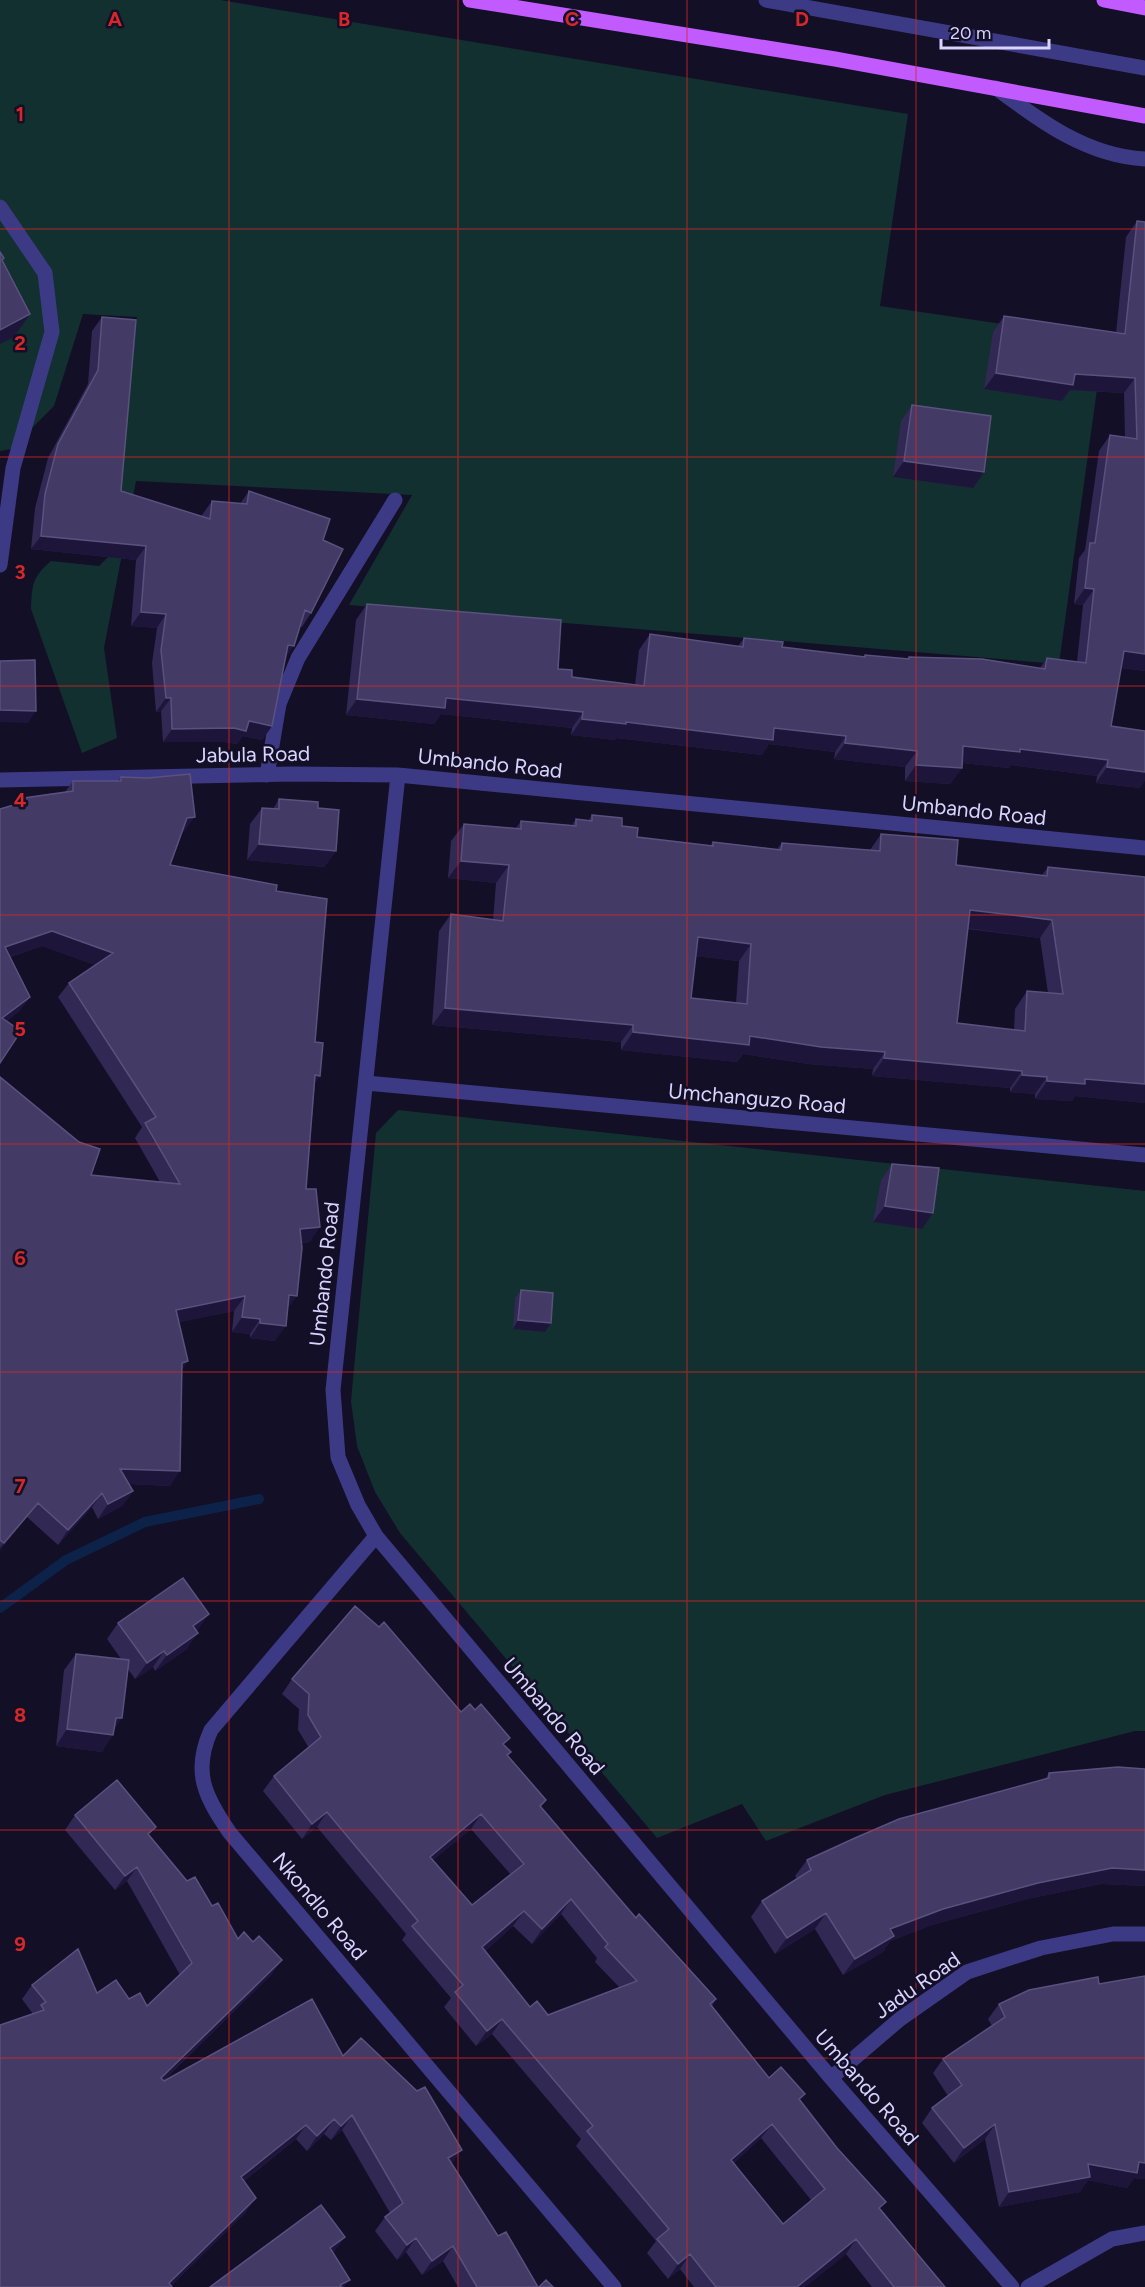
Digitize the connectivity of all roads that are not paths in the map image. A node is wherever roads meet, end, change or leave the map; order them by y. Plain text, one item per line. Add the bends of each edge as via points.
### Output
1 (470, 0) edge
2 (766, 0) edge
3 (1104, 0) edge
4 (1145, 8) edge
5 (1145, 68) edge
6 (995, 88) junction
7 (1145, 116) edge
8 (1145, 159) edge
9 (0, 207) edge
10 (6, 469) edge
11 (395, 500) dead end
12 (0, 565) edge
13 (267, 775) junction
14 (398, 775) junction
15 (0, 780) edge
16 (1145, 848) edge
17 (366, 1083) junction
18 (1145, 1155) edge
19 (376, 1536) junction
20 (1145, 1934) edge
21 (831, 2078) junction
22 (1145, 2233) edge
23 (614, 2287) edge
24 (1012, 2287) edge
25 (1028, 2287) edge

1 - 6 main road
2 - 5 street
3 - 4 main road
6 - 7 main road
6 - 8 street via 1072,139 1095,149
9 - 10 street via 45,273 52,332
10 - 12 street
11 - 13 street via 298,658 279,704
13 - 14 street, Jabula Road
13 - 15 street, Jabula Road
14 - 16 street, Umbando Road
14 - 17 street, Umbando Road
17 - 18 street, Umchanguzo Road
17 - 19 street, Umbando Road via 333,1390 339,1457 358,1505
19 - 21 street, Umbando Road
19 - 23 street, Nkondlo Road via 212,1730 200,1768 203,1786 230,1833
20 - 21 street, Jadu Road via 1113,1934 1041,1948 967,1972 900,2019
21 - 24 street, Umbando Road
22 - 25 street via 1112,2239

